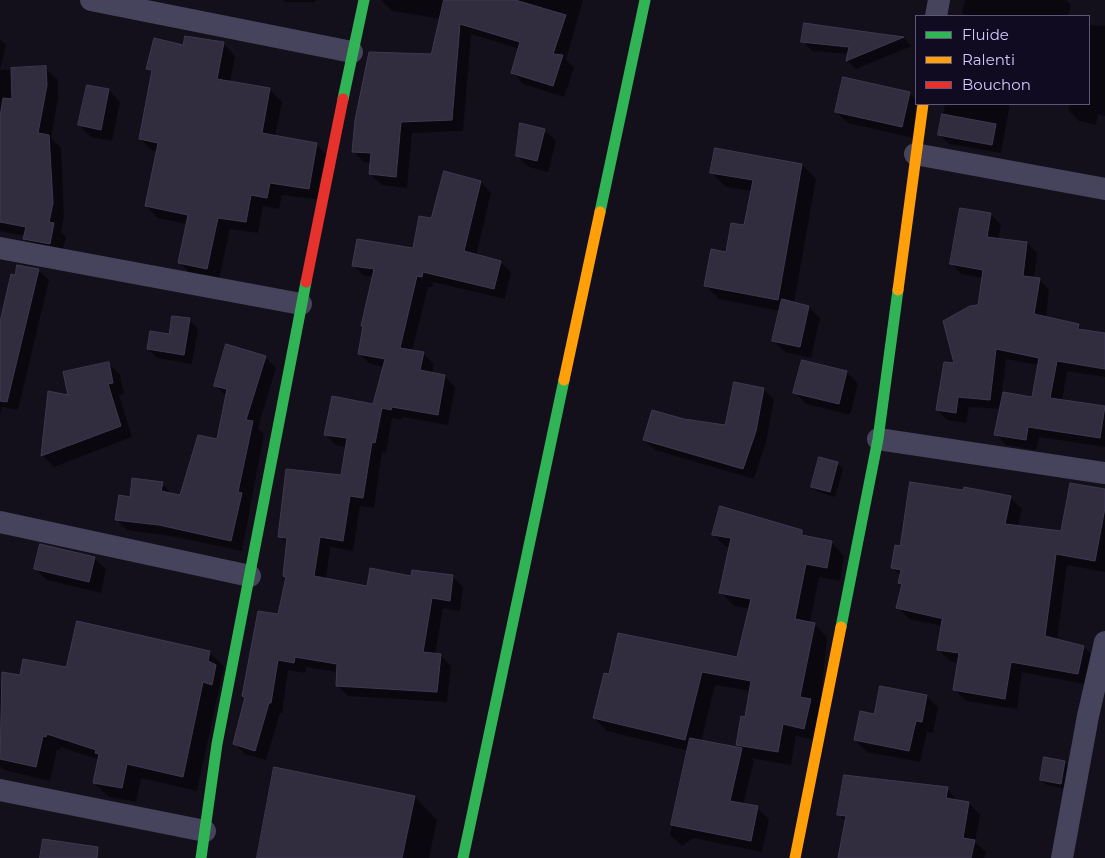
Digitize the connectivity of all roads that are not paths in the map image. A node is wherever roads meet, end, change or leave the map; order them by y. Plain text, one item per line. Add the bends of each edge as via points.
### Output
1 (91, 0) edge
2 (364, 0) edge
3 (644, 0) edge
4 (939, 0) edge
5 (936, 15) edge
6 (352, 52) junction
7 (923, 105) edge
8 (915, 154) junction
9 (1105, 189) edge
10 (0, 248) edge
11 (301, 304) junction
12 (878, 439) junction
13 (1105, 473) edge
14 (0, 522) edge
15 (250, 576) junction
16 (1105, 642) edge
17 (1097, 718) edge
18 (0, 790) edge
19 (205, 831) junction
20 (201, 858) edge
21 (463, 858) edge
22 (795, 858) edge
23 (1062, 858) edge

1 - 6 street
2 - 6 street
3 - 21 street
4 - 5 street
6 - 11 street
7 - 8 street
8 - 9 street
8 - 12 street
10 - 11 street
11 - 15 street
12 - 13 street
12 - 22 street
14 - 15 street
15 - 19 street via 217,744
16 - 17 street
17 - 23 street
18 - 19 street
19 - 20 street

